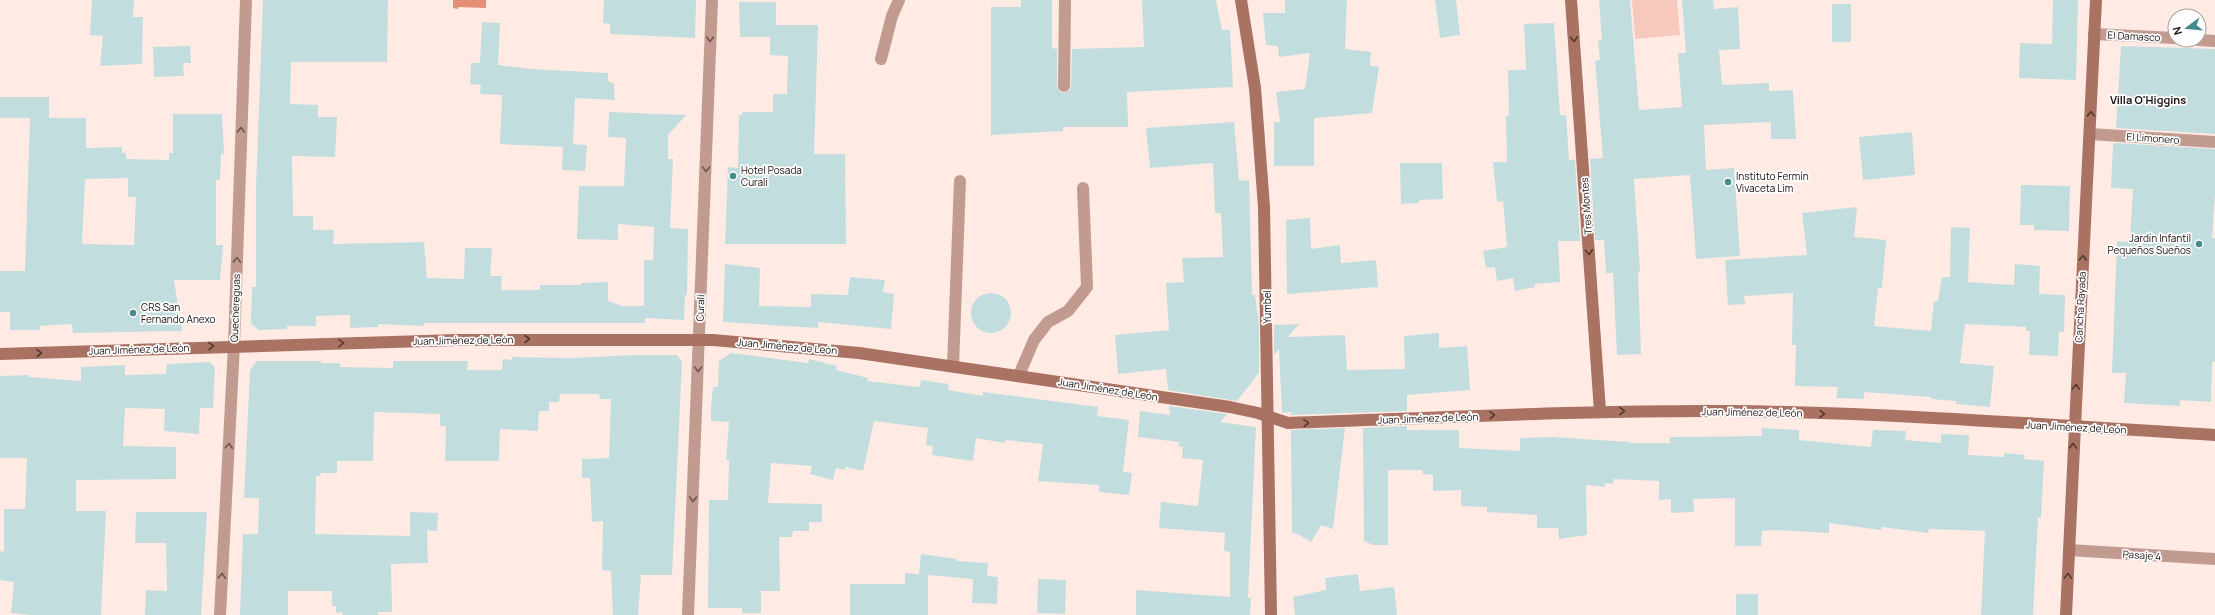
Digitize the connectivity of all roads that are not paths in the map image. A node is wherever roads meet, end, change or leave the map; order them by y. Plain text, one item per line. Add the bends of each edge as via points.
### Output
1 (246, 0) edge
2 (712, 0) edge
3 (899, 0) edge
4 (1065, 0) edge
5 (1241, 0) edge
6 (1571, 0) edge
7 (2096, 0) edge
8 (2094, 34) junction
9 (2167, 38) edge
10 (881, 59) dead end
11 (1064, 86) dead end
12 (2090, 134) junction
13 (2215, 142) edge
14 (960, 181) dead end
15 (1082, 188) dead end
16 (699, 340) junction
17 (234, 345) junction
18 (0, 354) edge
19 (953, 366) junction
20 (1019, 376) junction
21 (1600, 411) junction
22 (1268, 417) junction
23 (2073, 426) junction
24 (2215, 435) edge
25 (2069, 550) junction
26 (2215, 559) edge
27 (220, 615) edge
28 (688, 615) edge
29 (1271, 615) edge
30 (2066, 615) edge

17 -> 1 street, Quechereguas
2 -> 16 street, Curalí
3 - 10 street via 892,16
4 - 11 street
5 - 22 main road, Yumbel via 1255,88 1260,141
6 -> 21 main road, Tres Montes
7 - 8 main road, Cancha Rayada
8 - 9 street, El Damasco
12 -> 8 main road, Cancha Rayada
12 - 13 street, El Limonero
23 -> 12 main road, Cancha Rayada
14 - 19 street
15 - 20 street via 1087,287 1068,311 1048,322 1034,340
17 -> 16 main road, Juan Jiménez de León via 457,340
16 - 19 main road, Juan Jiménez de León via 776,344
16 -> 28 street, Curalí
18 -> 17 main road, Juan Jiménez de León
27 -> 17 street, Quechereguas
19 - 20 main road, Juan Jiménez de León
20 - 22 main road, Juan Jiménez de León via 1230,407
22 -> 21 main road, Juan Jiménez de León via 1288,423
21 -> 23 main road, Juan Jiménez de León via 1803,413
22 - 29 main road, Yumbel
23 - 24 main road, Juan Jiménez de León
25 -> 23 main road, Cancha Rayada
25 - 26 street, Pasaje 4
30 -> 25 main road, Cancha Rayada

